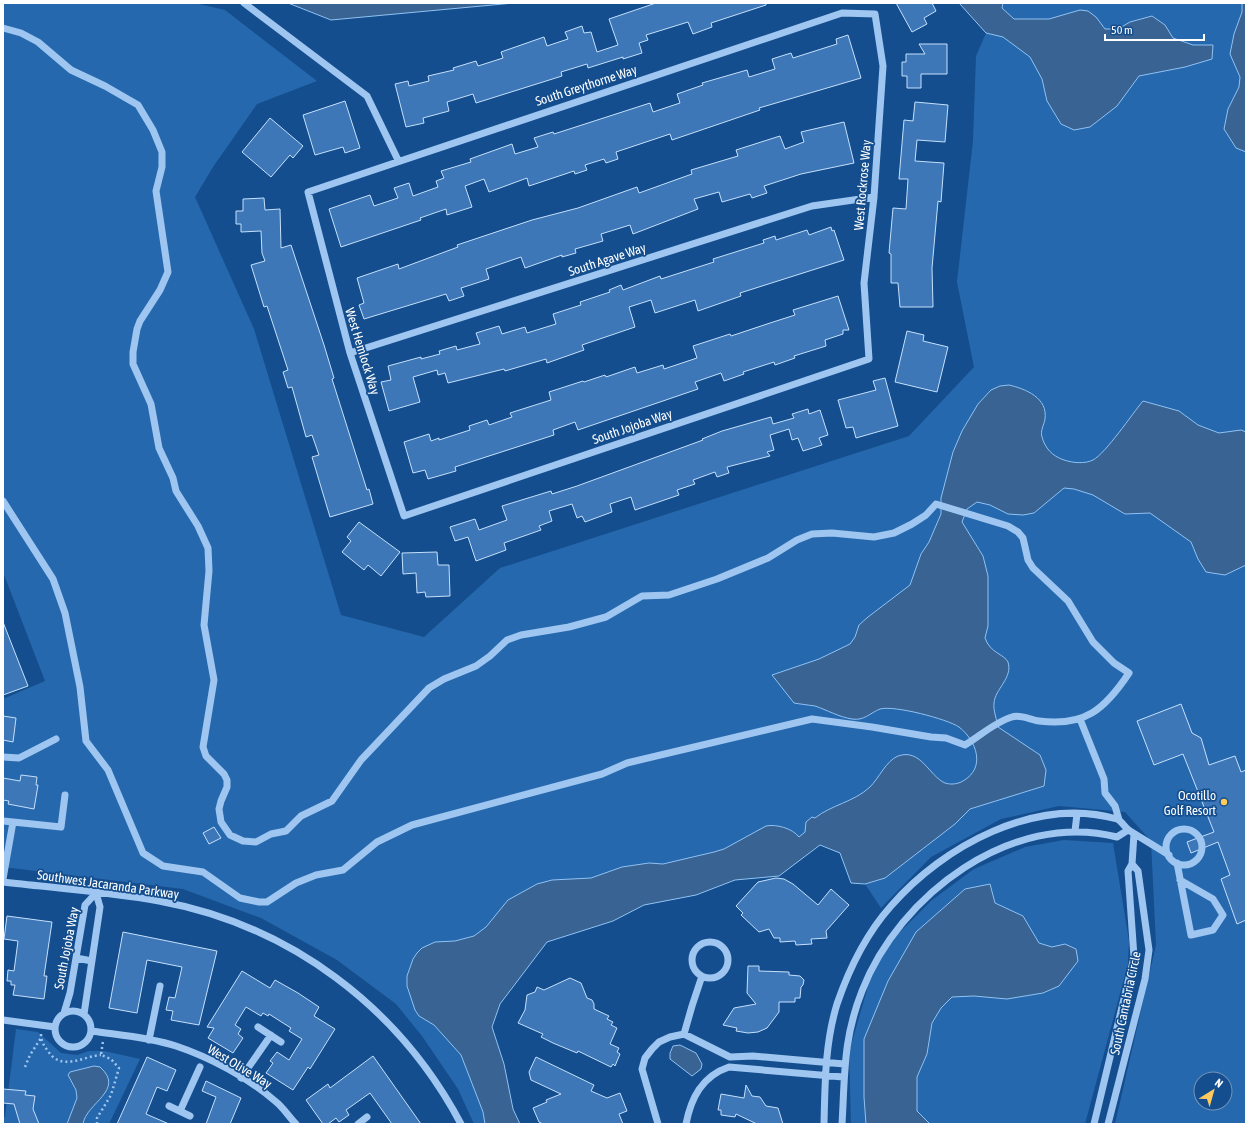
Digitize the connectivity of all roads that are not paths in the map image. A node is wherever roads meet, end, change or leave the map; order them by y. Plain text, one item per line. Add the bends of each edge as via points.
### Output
1 (244, 3) edge
2 (875, 14) joint
3 (3, 28) edge
4 (398, 160) junction
5 (308, 192) joint
6 (874, 197) junction
7 (350, 353) junction
8 (869, 359) joint
9 (3, 501) edge
10 (404, 516) joint
11 (1080, 719) junction
12 (56, 739) dead end
13 (3, 757) edge
14 (65, 795) dead end
15 (1077, 814) junction
16 (1118, 820) junction
17 (3, 821) edge
18 (13, 822) junction
19 (1075, 831) junction
20 (1131, 832) junction
21 (1169, 855) junction
22 (1177, 863) junction
23 (1132, 864) junction
24 (3, 880) edge
25 (1180, 880) junction
26 (96, 893) junction
27 (76, 958) junction
28 (92, 961) junction
29 (702, 976) junction
30 (160, 986) dead end
31 (64, 1013) junction
32 (84, 1014) junction
33 (3, 1020) edge
34 (55, 1027) junction
35 (258, 1027) dead end
36 (92, 1031) junction
37 (684, 1034) junction
38 (271, 1035) junction
39 (148, 1040) junction
40 (281, 1042) dead end
41 (730, 1057) junction
42 (826, 1062) junction
43 (844, 1064) junction
44 (200, 1067) dead end
45 (729, 1067) junction
46 (825, 1075) junction
47 (843, 1076) junction
48 (242, 1078) junction
49 (169, 1106) dead end
50 (180, 1111) junction
51 (190, 1116) dead end
52 (367, 1117) dead end
53 (296, 1124) edge
54 (358, 1124) edge
55 (461, 1124) edge
56 (658, 1124) edge
57 (686, 1124) edge
58 (824, 1124) edge
59 (842, 1124) edge
60 (1094, 1124) edge
61 (1108, 1124) edge

1 - 4 street via 367,96
2 - 4 street, South Greythorne Way via 842,13
2 - 6 street, West Rockrose Way via 883,66
3 - 11 street via 21,33 38,42 71,70 112,89 138,105 162,152 162,167 156,191 168,272 137,329 133,352 134,364 151,404 159,448 176,491 198,526 208,548 209,571 204,625 214,680 203,747 206,756 227,780 219,809 221,822 230,834 243,842 256,842 271,834 286,831 302,816 332,801 361,760 429,688 476,666 507,640 606,617 642,596 669,595 717,579 768,558 796,540 812,534 874,537 894,533 926,515 936,504 1008,526 1018,532 1026,544 1028,560 1033,568 1068,601 1102,653 1129,673 1104,706
4 - 5 street, South Greythorne Way
5 - 7 street, West Hemlock Way
6 - 7 street, South Agave Way via 812,206
6 - 8 street, West Rockrose Way via 864,283
7 - 10 street, West Hemlock Way
8 - 10 street, South Jojoba Way
9 - 11 street via 53,579 66,613 80,687 86,741 108,770 143,853 163,866 203,872 226,890 249,901 267,902 296,883 316,875 343,870 377,842 412,826 602,774 627,763 795,722 823,720 946,738 965,745 1013,716 1051,722
11 - 16 street via 1104,779 1105,792 1114,806
12 - 13 street via 19,758
14 - 18 street via 61,827
15 - 16 street
15 - 19 street
15 - 42 street via 1038,817 987,834 944,860 906,890 875,926 853,965 833,1020
16 - 20 street
17 - 18 street
18 - 24 street
19 - 20 street via 1117,837
19 - 43 street via 1034,836 1008,845 962,870 916,906 883,947 870,972 848,1034
20 - 21 street
20 - 23 street, South Cantabria Circle
21 - 22 street
21 - 22 street via 1167,844 1172,834 1183,830 1194,832 1198,836 1202,846 1199,858 1189,864
22 - 25 street
23 - 60 street, South Cantabria Circle via 1128,871 1134,957
23 - 61 street, South Cantabria Circle via 1138,871 1150,950
24 - 26 street, Southwest Jacaranda Parkway
25 - 25 street via 1191,935 1212,930 1223,915 1213,899
26 - 27 street, South Jojoba Way via 85,905
26 - 28 street, South Jojoba Way via 100,907
26 - 55 street, Southwest Jacaranda Parkway via 160,901 208,914 266,936 314,963 362,998 406,1041 426,1067
27 - 28 street
27 - 31 street, South Jojoba Way
28 - 32 street, South Jojoba Way
29 - 29 street via 714,978 727,968 728,957 723,947 706,942 696,949 692,961
29 - 37 street
30 - 39 street
31 - 32 street via 74,1010
31 - 34 street
32 - 36 street via 91,1024
33 - 34 street
34 - 36 street via 61,1042 72,1047 87,1041
35 - 38 street
36 - 39 street, West Olive Way
37 - 41 street
37 - 56 street via 660,1042 645,1058 642,1069 644,1080
38 - 40 street
38 - 48 street
39 - 48 street, West Olive Way via 193,1052
41 - 42 street via 753,1056
41 - 45 street
42 - 43 street
42 - 46 street
43 - 47 street
44 - 50 street
45 - 46 street
45 - 57 street via 706,1080 696,1093
46 - 47 street
46 - 58 street
47 - 59 street
48 - 53 street, West Olive Way via 276,1101
49 - 50 street
50 - 51 street
52 - 54 street

